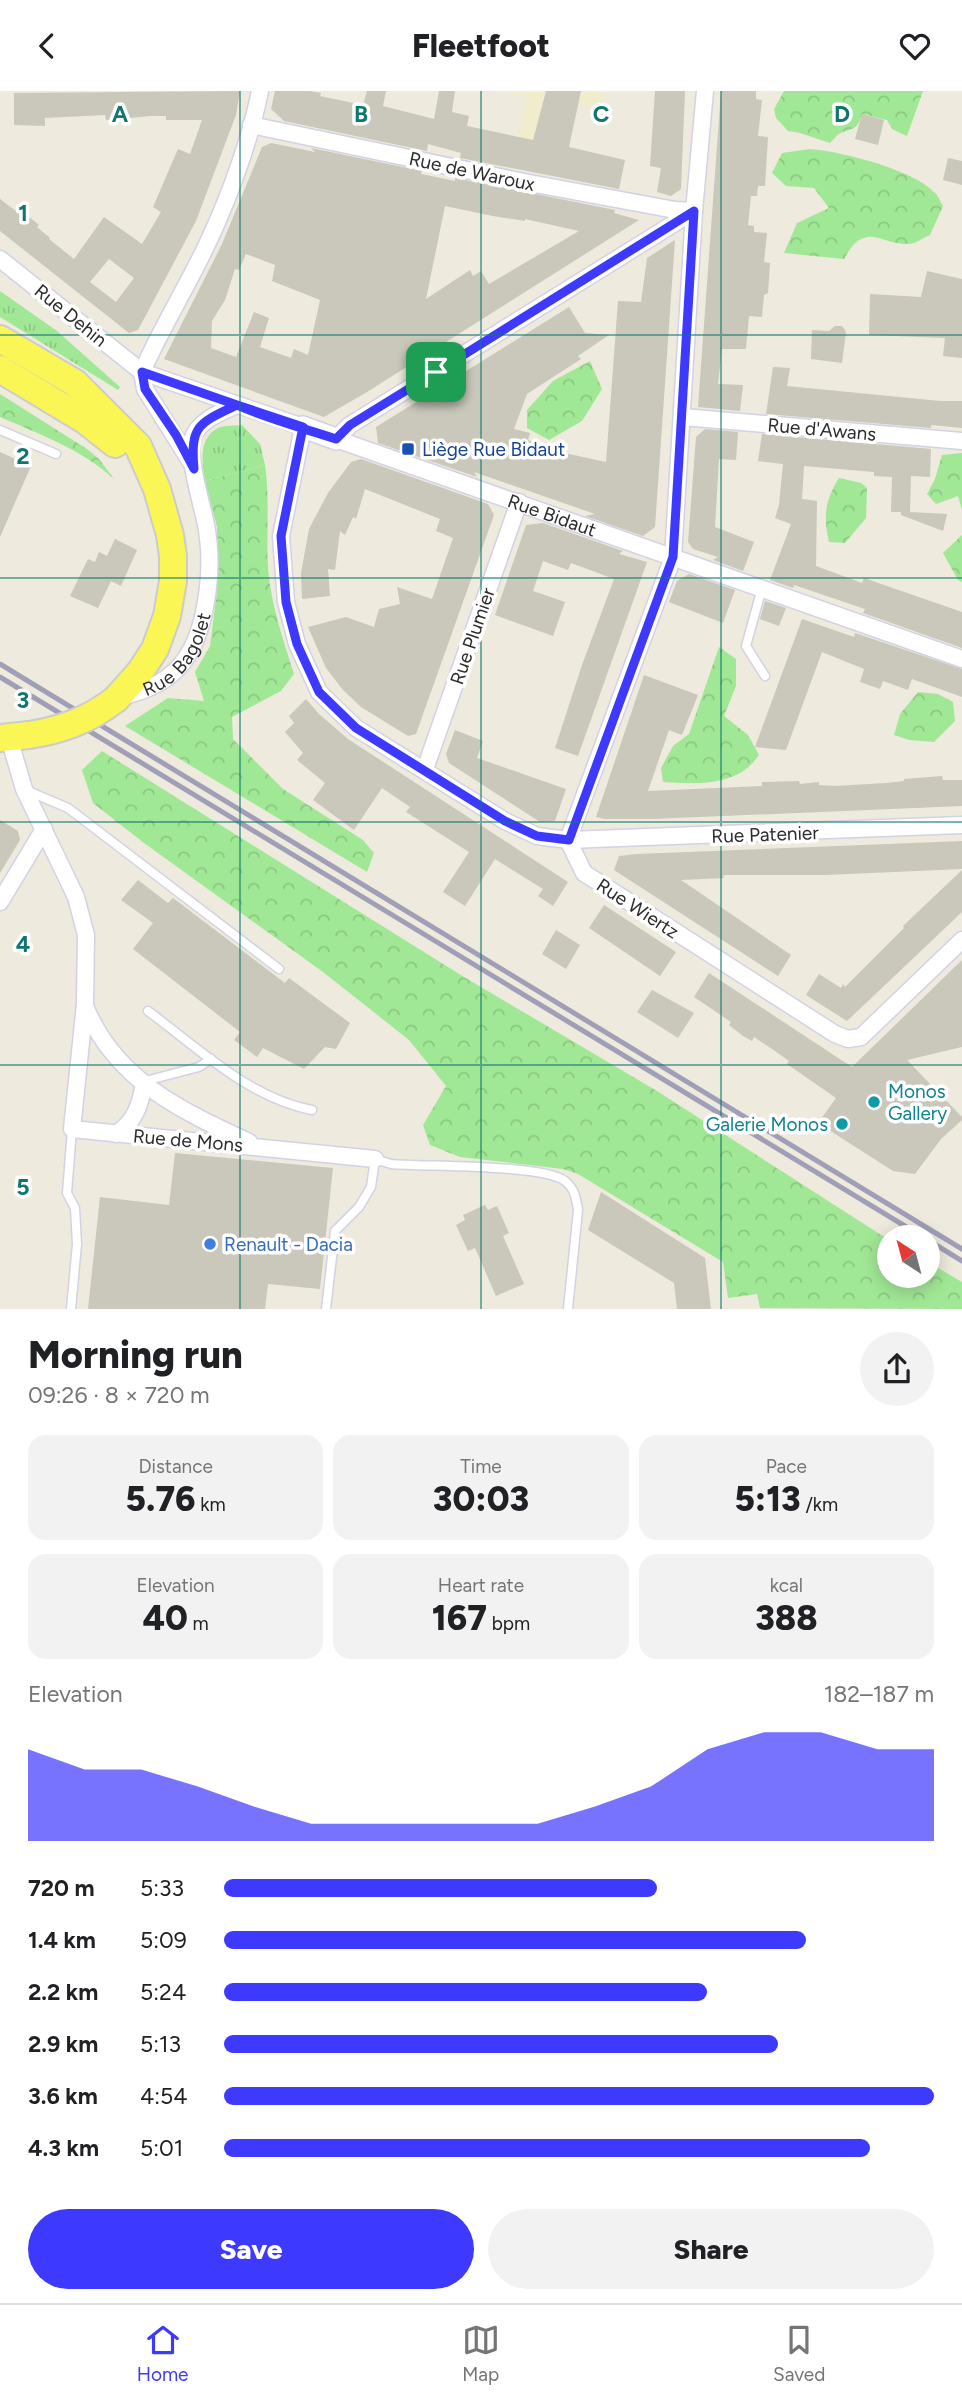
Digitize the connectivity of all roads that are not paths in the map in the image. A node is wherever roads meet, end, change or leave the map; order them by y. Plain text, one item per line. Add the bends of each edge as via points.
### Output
1 (260, 91) edge
2 (705, 91) edge
3 (251, 125) junction
4 (694, 211) junction
5 (0, 259) edge
6 (0, 339) edge
7 (0, 369) edge
8 (142, 372) junction
9 (237, 405) junction
10 (682, 417) junction
11 (303, 427) junction
12 (0, 429) edge
13 (336, 439) junction
14 (962, 442) edge
15 (56, 454) dead end
16 (194, 469) junction
17 (157, 489) junction
18 (519, 502) junction
19 (673, 557) junction
20 (762, 588) junction
21 (962, 659) edge
22 (765, 676) dead end
23 (116, 699) junction
24 (13, 737) edge
25 (425, 769) junction
26 (24, 789) junction
27 (962, 825) edge
28 (44, 829) junction
29 (569, 840) junction
30 (0, 902) edge
31 (962, 940) edge
32 (279, 969) dead end
33 (85, 1003) junction
34 (148, 1011) dead end
35 (211, 1059) junction
36 (143, 1083) junction
37 (312, 1110) dead end
38 (72, 1129) junction
39 (116, 1133) junction
40 (260, 1147) junction
41 (375, 1159) junction
42 (71, 1309) edge
43 (326, 1309) edge
44 (568, 1309) edge

1 - 3 street
2 - 4 street
3 - 4 street, Rue de Waroux via 524,182
3 - 8 street via 210,238
4 - 10 street
4 - 13 street via 350,425
5 - 8 street, Rue Dehin
6 - 17 main road via 75,383 138,446
7 - 17 main road via 111,439
8 - 9 street, Rue Bidaut
8 - 16 street, Rue Bagolet via 145,389
9 - 11 street, Rue Bidaut
9 - 16 street, Rue Bagolet via 197,429 192,442
10 - 14 street, Rue d'Awans
10 - 19 street
11 - 13 street, Rue Bidaut
11 - 25 street via 281,536 286,602 297,644 319,692 356,728
12 - 15 lane
13 - 18 street, Rue Bidaut
16 - 23 street, Rue Bagolet via 207,528 210,569 196,638 179,668 151,689
17 - 23 main road via 173,556 167,617 155,649
18 - 19 street, Rue Bidaut
18 - 25 street, Rue Plumier
19 - 20 street, Rue Bidaut
19 - 29 street
20 - 21 street, Rue Bidaut
20 - 22 lane via 746,646
23 - 24 main road, Rue Bagolet, bridge via 66,728
24 - 26 street, Rue Bagolet
25 - 29 street via 505,821 537,836
26 - 28 street, Rue Bagolet
26 - 32 lane via 68,809
27 - 29 street, Rue Patenier
28 - 30 street
28 - 33 street, Rue de Mons via 84,921
29 - 31 street, Rue Wiertz via 584,873 848,1039 861,1037
33 - 36 street, Rue de Mons via 108,1049
33 - 38 street, Rue de Mons
34 - 35 lane
35 - 36 lane via 200,1067
35 - 37 lane via 275,1100
36 - 39 street, Rue de Mons via 129,1126
36 - 40 street, Rue de Mons via 187,1112
38 - 39 street, Rue de Mons
38 - 42 lane via 67,1193 75,1208 77,1244
39 - 40 street, Rue de Mons
40 - 41 street, Rue de Mons
41 - 43 lane via 371,1187 335,1231
41 - 44 lane via 563,1179 576,1195 578,1210

